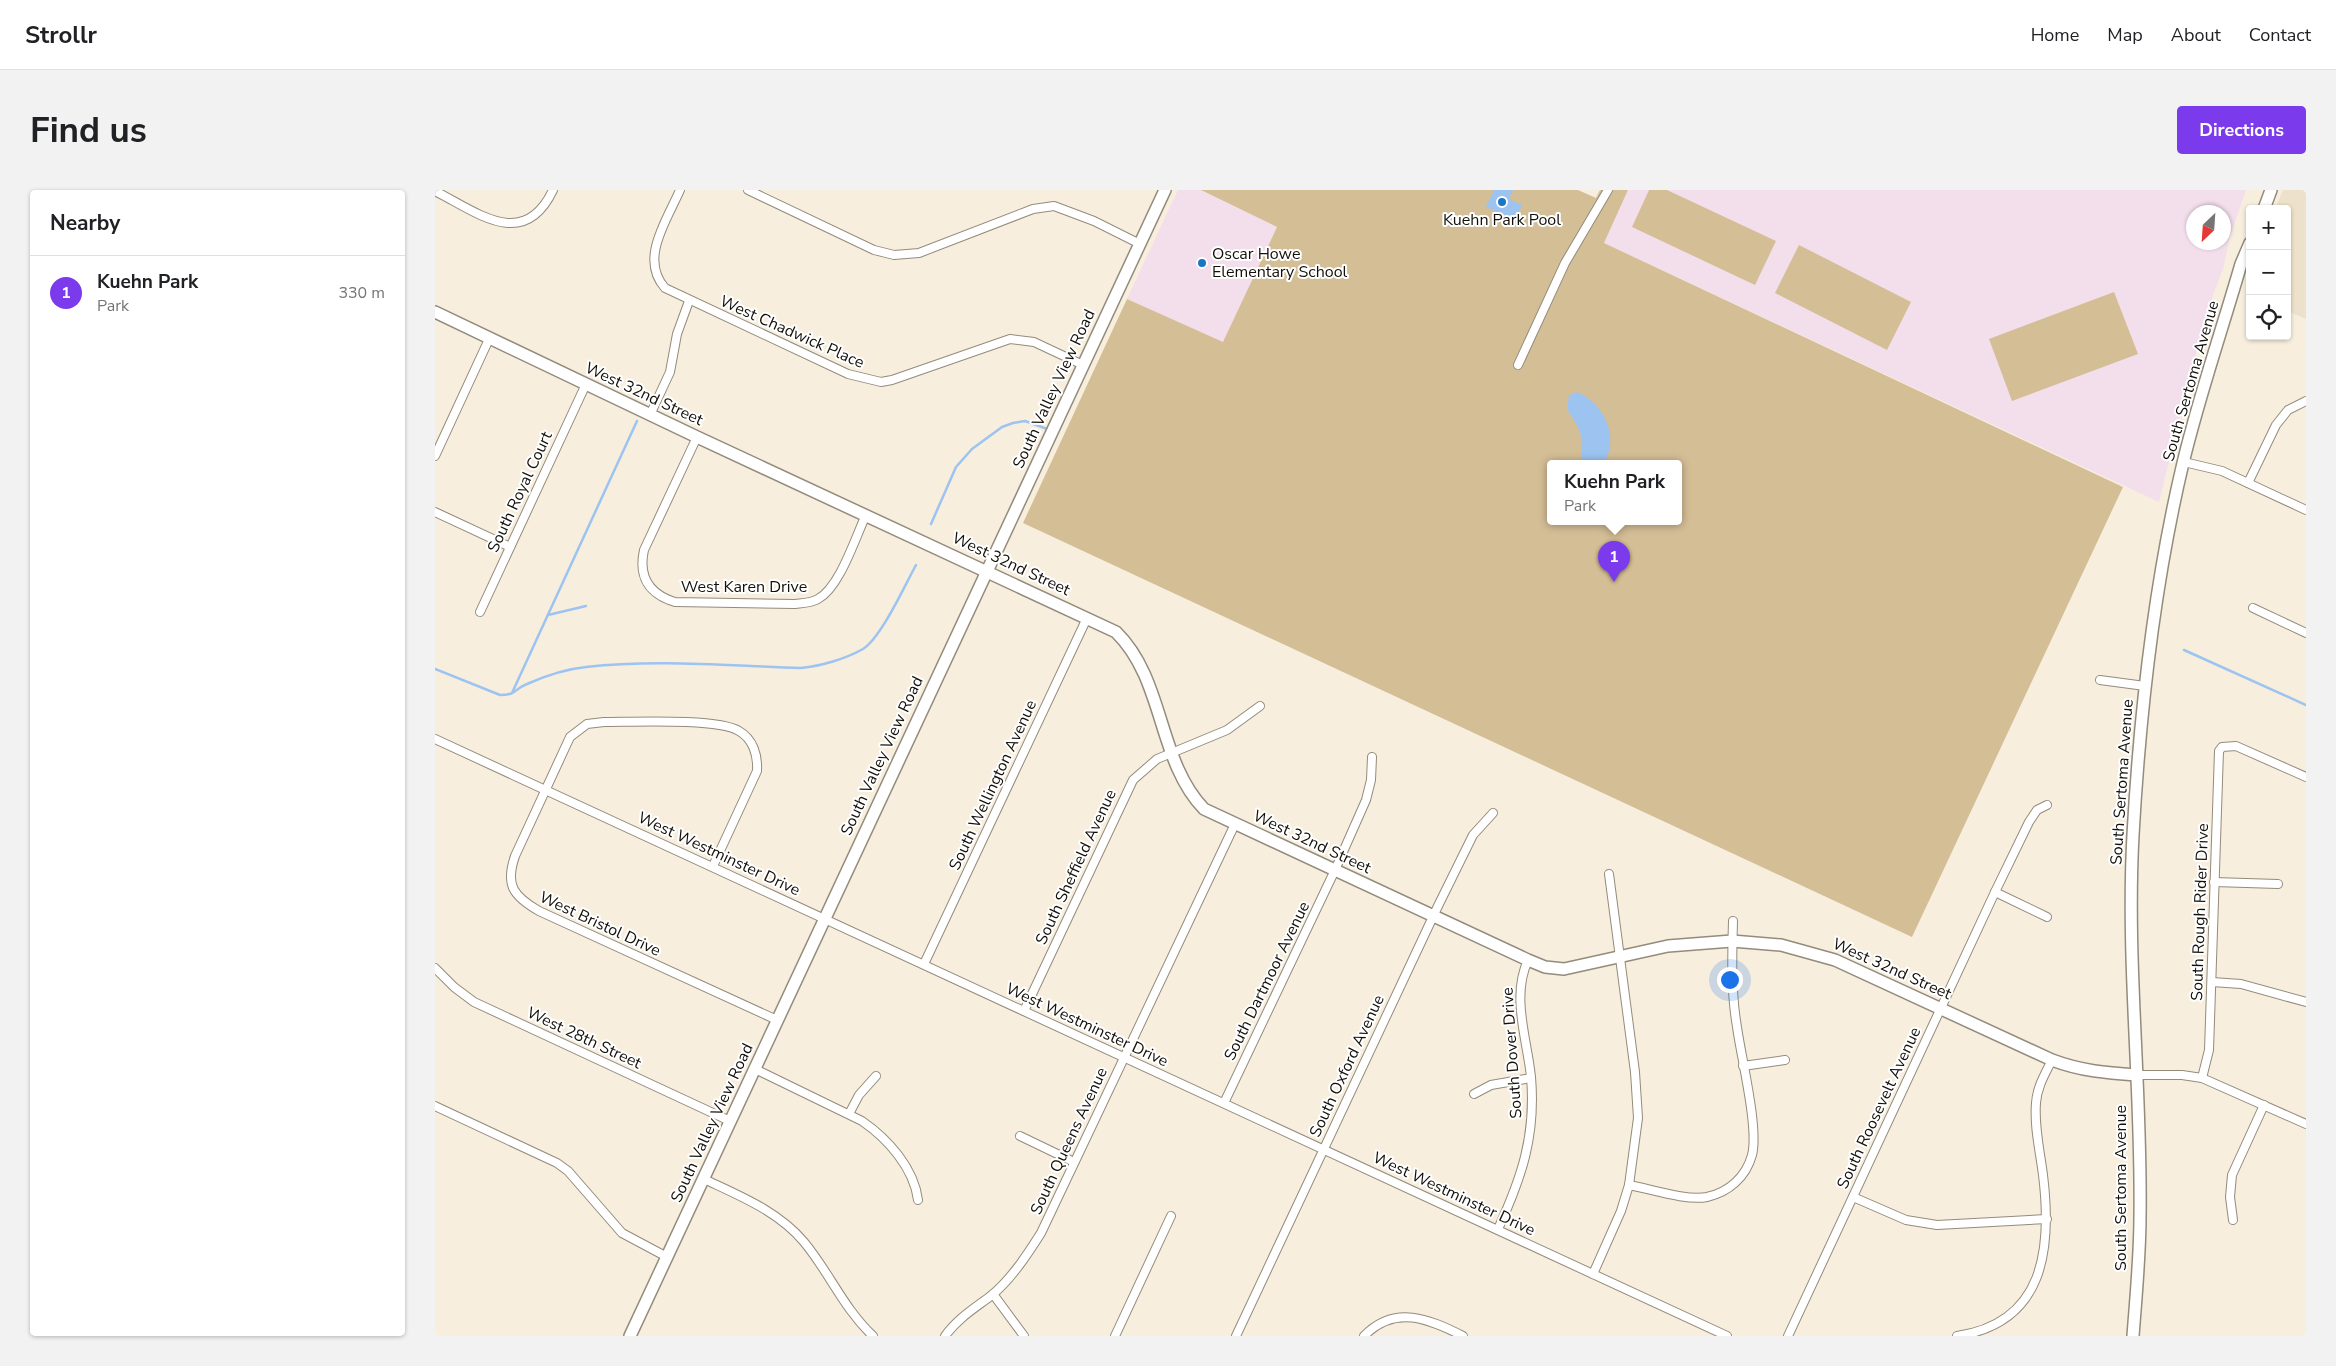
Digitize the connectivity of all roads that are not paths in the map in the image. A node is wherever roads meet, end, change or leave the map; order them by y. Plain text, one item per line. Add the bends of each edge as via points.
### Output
1 (553, 190) edge
2 (680, 190) edge
3 (748, 190) edge
4 (1165, 190) edge
5 (1608, 190) edge
6 (2271, 190) edge
7 (435, 191) edge
8 (2265, 205) edge
9 (1140, 244) junction
10 (2247, 250) edge
11 (689, 301) junction
12 (435, 312) edge
13 (490, 337) junction
14 (1083, 365) junction
15 (1518, 365) dead end
16 (586, 384) junction
17 (2306, 401) edge
18 (650, 415) junction
19 (697, 437) junction
20 (435, 456) edge
21 (2184, 462) junction
22 (2248, 483) junction
23 (2306, 510) edge
24 (435, 512) edge
25 (866, 515) junction
26 (510, 547) junction
27 (987, 570) junction
28 (2253, 608) dead end
29 (480, 612) dead end
30 (1087, 618) junction
31 (2306, 633) edge
32 (2100, 680) dead end
33 (2145, 686) junction
34 (1260, 706) dead end
35 (435, 739) edge
36 (1172, 752) junction
37 (1372, 757) dead end
38 (2306, 777) edge
39 (545, 791) junction
40 (2047, 805) dead end
41 (1493, 813) dead end
42 (1235, 824) junction
43 (713, 866) junction
44 (1335, 870) junction
45 (1609, 874) dead end
46 (2214, 882) junction
47 (2278, 884) dead end
48 (1995, 892) junction
49 (1433, 916) junction
50 (2047, 917) dead end
51 (825, 918) junction
52 (1733, 921) dead end
53 (1732, 941) junction
54 (1621, 958) junction
55 (1528, 960) junction
56 (924, 964) junction
57 (435, 968) edge
58 (2212, 982) junction
59 (2306, 1002) edge
60 (1941, 1008) junction
61 (1024, 1011) junction
62 (777, 1020) junction
63 (1124, 1058) junction
64 (1785, 1060) dead end
65 (2052, 1060) junction
66 (1743, 1066) junction
67 (755, 1069) junction
68 (2137, 1074) junction
69 (877, 1076) dead end
70 (1531, 1078) junction
71 (2202, 1078) junction
72 (1474, 1094) dead end
73 (1224, 1103) junction
74 (2264, 1105) junction
75 (435, 1106) edge
76 (849, 1114) junction
77 (730, 1121) junction
78 (2306, 1124) edge
79 (1019, 1136) dead end
80 (1323, 1149) junction
81 (1074, 1162) junction
82 (704, 1179) junction
83 (1629, 1185) junction
84 (1853, 1197) junction
85 (918, 1200) dead end
86 (1171, 1216) dead end
87 (2047, 1219) junction
88 (2233, 1220) dead end
89 (1498, 1229) junction
90 (667, 1257) junction
91 (1593, 1274) junction
92 (993, 1294) junction
93 (630, 1336) edge
94 (873, 1336) edge
95 (945, 1336) edge
96 (1024, 1336) edge
97 (1115, 1336) edge
98 (1236, 1336) edge
99 (1364, 1336) edge
100 (1463, 1336) edge
101 (1727, 1336) edge
102 (1788, 1336) edge
103 (1957, 1336) edge
104 (2133, 1336) edge

1 - 7 street via 537,215 516,224 497,222
2 - 11 street, West Chadwick Place via 656,246 653,265 665,288
3 - 9 street via 873,250 894,255 919,253 1033,210 1054,206
4 - 9 street, South Valley View Road
5 - 15 street via 1565,262
6 - 8 street
9 - 14 street, South Valley View Road
10 - 21 street, South Sertoma Avenue
11 - 14 street, West Chadwick Place via 848,374 881,382 905,377 1010,339 1034,342
11 - 18 street via 677,334 669,372
12 - 13 street, West 32nd Street
13 - 16 street, West 32nd Street
13 - 20 street
14 - 27 street, South Valley View Road
16 - 18 street, West 32nd Street
16 - 26 street, South Royal Court
17 - 22 street via 2289,410 2276,424
18 - 19 street, West 32nd Street
19 - 25 street, West 32nd Street
19 - 25 street, West Karen Drive via 642,560 647,584 667,599 675,602 812,602 826,593 834,582
21 - 22 street via 2221,471
21 - 33 street, South Sertoma Avenue via 2155,602
22 - 23 street
24 - 26 street
25 - 27 street, West 32nd Street
26 - 29 street, South Royal Court
27 - 30 street, West 32nd Street
27 - 51 street, South Valley View Road
28 - 31 street
30 - 36 street, West 32nd Street via 1116,632 1145,670
30 - 56 street, South Wellington Avenue
32 - 33 street
33 - 68 street, South Sertoma Avenue via 2133,837 2132,975
34 - 36 street, South Sheffield Avenue via 1227,730
35 - 39 street, West Westminster Drive
36 - 42 street, West 32nd Street via 1193,798 1204,809
36 - 61 street, South Sheffield Avenue via 1140,772 1128,790
37 - 44 street, South Dartmoor Avenue via 1366,800
38 - 46 street, South Rough Rider Drive via 2236,746 2222,747 2218,756
39 - 43 street, West Westminster Drive
39 - 43 street, West Bristol Drive via 570,737 587,724 716,724 738,730 750,740 757,771
39 - 62 street, West Bristol Drive via 511,867 511,884 519,896 539,911
40 - 48 street, South Roosevelt Avenue via 2037,810 2029,822
41 - 49 street, South Oxford Avenue via 1473,835
42 - 44 street, West 32nd Street
42 - 63 street, South Queens Avenue
43 - 51 street, West Westminster Drive
44 - 49 street, West 32nd Street
44 - 73 street, South Dartmoor Avenue
45 - 54 street
46 - 47 street
46 - 58 street, South Rough Rider Drive
48 - 50 street
48 - 60 street, South Roosevelt Avenue
49 - 55 street, West 32nd Street
49 - 80 street, South Oxford Avenue
51 - 56 street, West Westminster Drive
51 - 62 street, South Valley View Road
52 - 53 street
53 - 54 street, West 32nd Street via 1668,946
53 - 60 street, West 32nd Street via 1781,945 1835,960
53 - 66 street via 1731,983
54 - 55 street, West 32nd Street via 1565,969 1545,967
54 - 83 street via 1638,1098 1637,1136
55 - 70 street, South Dover Drive via 1521,975 1519,991
56 - 61 street, West Westminster Drive
57 - 77 street, West 28th Street via 473,1002
58 - 59 street via 2241,984
58 - 71 street, South Rough Rider Drive via 2209,1050
60 - 65 street, West 32nd Street
60 - 84 street, South Roosevelt Avenue
61 - 63 street, West Westminster Drive
62 - 67 street, South Valley View Road
63 - 73 street, West Westminster Drive
63 - 81 street, South Queens Avenue
64 - 66 street
65 - 68 street, West 32nd Street via 2083,1071
65 - 87 street via 2035,1101
66 - 83 street via 1753,1150 1739,1179 1725,1191 1701,1198
67 - 76 street
67 - 77 street, South Valley View Road
68 - 71 street, West 32nd Street via 2182,1074
68 - 104 street, South Sertoma Avenue via 2140,1217
69 - 76 street via 859,1095
70 - 72 street via 1491,1085
70 - 89 street, South Dover Drive via 1529,1145 1520,1178
71 - 74 street, West 32nd Street
73 - 80 street, West Westminster Drive
74 - 78 street, West 32nd Street
74 - 88 street via 2232,1175
75 - 90 street via 557,1163 568,1171 622,1233
76 - 85 street via 873,1128 894,1151 913,1180
77 - 82 street, South Valley View Road
79 - 81 street
80 - 89 street, West Westminster Drive
80 - 98 street, South Oxford Avenue
81 - 92 street, South Queens Avenue via 1041,1234
82 - 90 street, South Valley View Road
82 - 94 street via 747,1199 790,1227 815,1256 855,1317
83 - 91 street via 1618,1219
84 - 87 street via 1899,1218 1937,1225
84 - 102 street, South Roosevelt Avenue
86 - 97 street
87 - 103 street via 2041,1268 2023,1303 1990,1328
89 - 91 street, West Westminster Drive
90 - 93 street, South Valley View Road
91 - 101 street, West Westminster Drive
92 - 95 street, South Queens Avenue via 967,1312
92 - 96 street
99 - 100 street via 1388,1319 1406,1317 1435,1323

